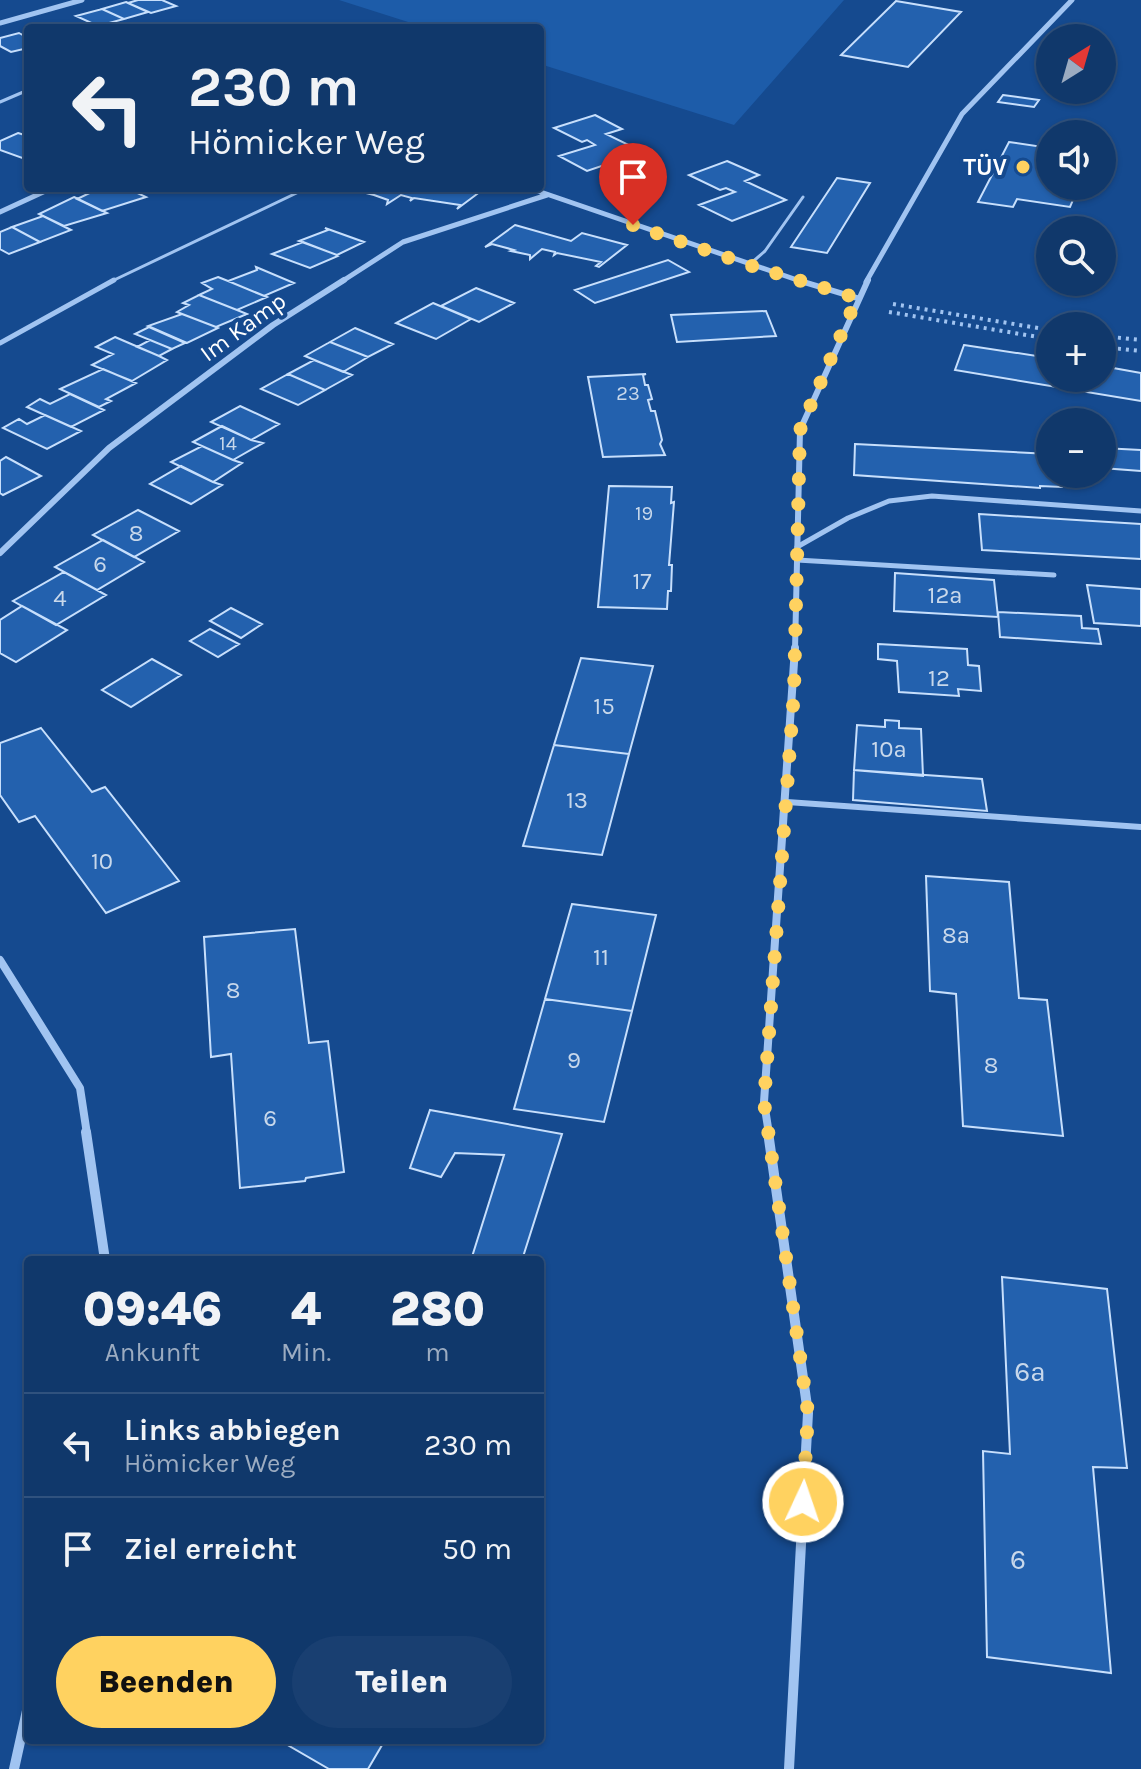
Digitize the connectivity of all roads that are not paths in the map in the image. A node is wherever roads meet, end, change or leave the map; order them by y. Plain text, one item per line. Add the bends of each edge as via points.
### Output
1 (82, 0) edge
2 (1072, 0) edge
3 (0, 23) edge
4 (24, 92) edge
5 (0, 102) edge
6 (43, 192) edge
7 (299, 192) edge
8 (539, 192) edge
9 (547, 195) junction
10 (803, 197) dead end
11 (0, 212) edge
12 (749, 265) junction
13 (859, 299) junction
14 (0, 343) edge
15 (1141, 511) edge
16 (797, 547) junction
17 (0, 553) edge
18 (797, 560) junction
19 (1054, 575) dead end
20 (787, 802) junction
21 (1141, 827) edge
22 (0, 960) edge
23 (104, 1256) edge
24 (24, 1724) edge
25 (14, 1769) edge
26 (789, 1769) edge

1 - 3 street
2 - 13 street via 962,114
4 - 5 lane
6 - 11 street
7 - 14 lane via 80,296
8 - 9 street
9 - 12 street
9 - 17 street, Im Kamp via 403,242 273,325 109,448
10 - 12 lane
12 - 13 street
13 - 16 street via 800,430
15 - 16 lane via 932,496 889,501
16 - 18 street
18 - 19 lane
18 - 20 street
20 - 21 lane
20 - 26 street via 764,1102 808,1413
22 - 23 street via 80,1088
24 - 25 street

